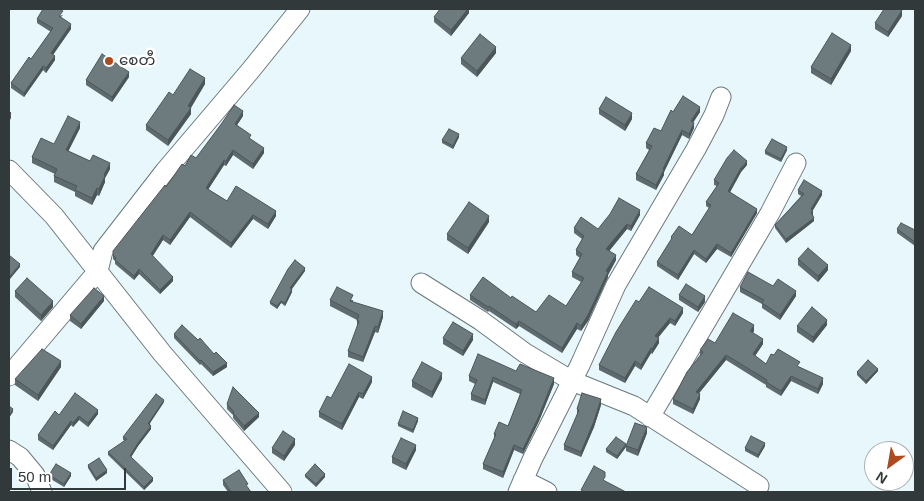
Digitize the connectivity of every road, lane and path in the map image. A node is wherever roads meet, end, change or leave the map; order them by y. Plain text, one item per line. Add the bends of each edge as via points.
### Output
1 (300, 9) edge
2 (721, 97) dead end
3 (796, 163) dead end
4 (9, 170) edge
5 (98, 272) junction
6 (421, 283) dead end
7 (9, 376) edge
8 (572, 381) junction
9 (650, 416) junction
10 (9, 450) edge
11 (521, 486) edge
12 (759, 486) dead end
13 (42, 492) edge
14 (282, 492) edge
15 (547, 492) edge

1 - 5 street via 103,251
2 - 8 street via 696,149 616,285
3 - 9 street
4 - 5 street via 54,216
5 - 7 street
5 - 14 street via 162,353
6 - 8 street
8 - 9 street via 634,406
8 - 11 street
9 - 12 street
10 - 13 street via 20,457 35,475
11 - 15 street

